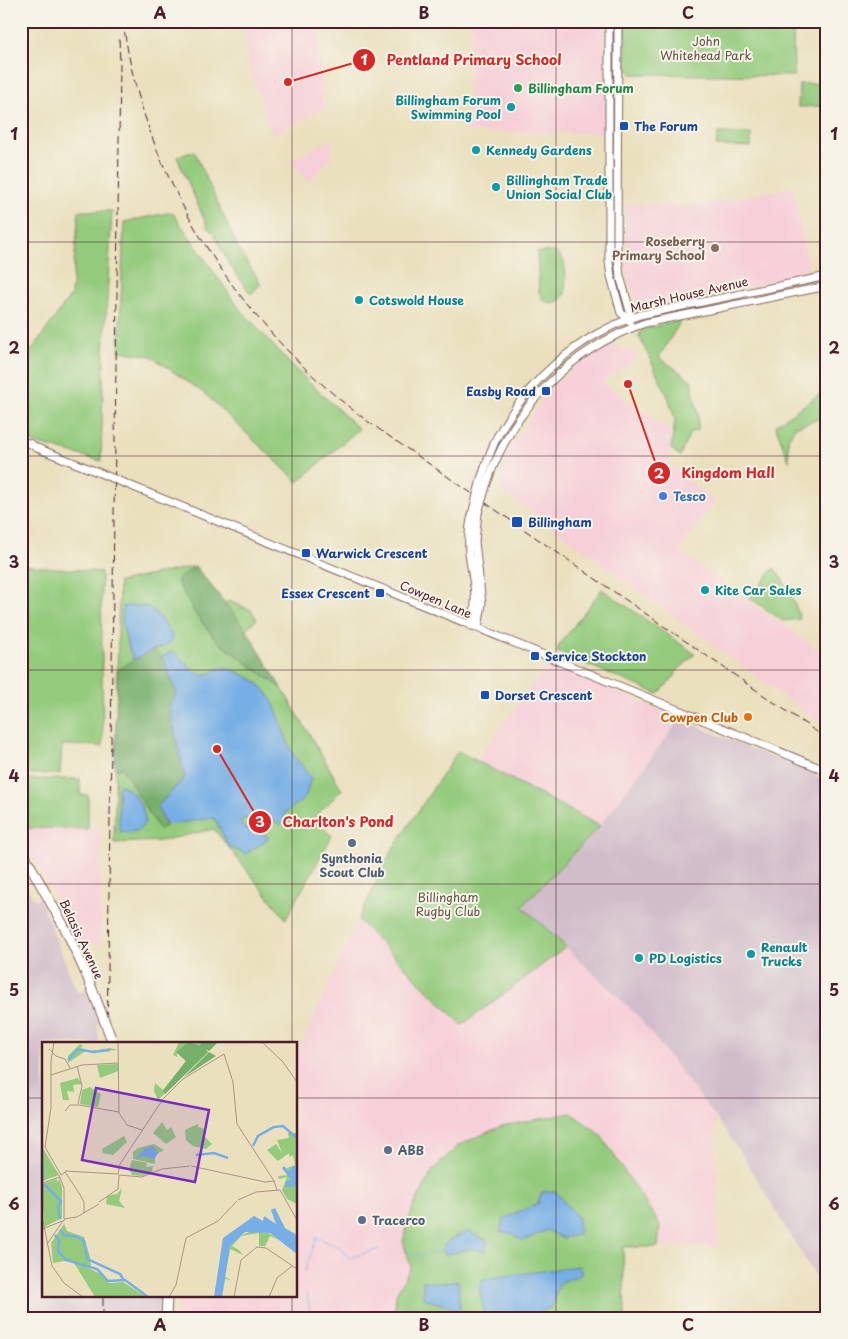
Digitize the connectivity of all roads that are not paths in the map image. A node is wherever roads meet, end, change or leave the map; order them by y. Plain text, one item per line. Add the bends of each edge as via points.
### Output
1 (609, 21) edge
2 (618, 21) edge
3 (827, 276) edge
4 (827, 286) edge
5 (629, 319) junction
6 (632, 327) junction
7 (528, 392) junction
8 (535, 397) junction
9 (21, 442) edge
10 (21, 447) edge
11 (36, 448) junction
12 (484, 481) junction
13 (474, 627) junction
14 (827, 771) edge
15 (21, 849) edge
16 (112, 1040) edge
17 (167, 1296) edge
18 (166, 1318) edge

1 - 5 street via 609,262 621,313
2 - 5 street via 617,250
3 - 5 street, Marsh House Avenue
4 - 6 street, Marsh House Avenue
5 - 6 street
5 - 7 street, Marsh House Avenue via 584,341
6 - 8 street, Marsh House Avenue via 579,357
7 - 8 street
7 - 12 street, Marsh House Avenue via 496,439
8 - 12 street, Marsh House Avenue via 503,443
9 - 11 street, Cowpen Lane
10 - 11 street, Cowpen Lane
11 - 13 street, Cowpen Lane, bridge
12 - 13 street, Marsh House Avenue, bridge via 470,524 476,603
13 - 14 street, Cowpen Lane
15 - 16 main road, Belasis Avenue, bridge via 66,930
17 - 18 main road

